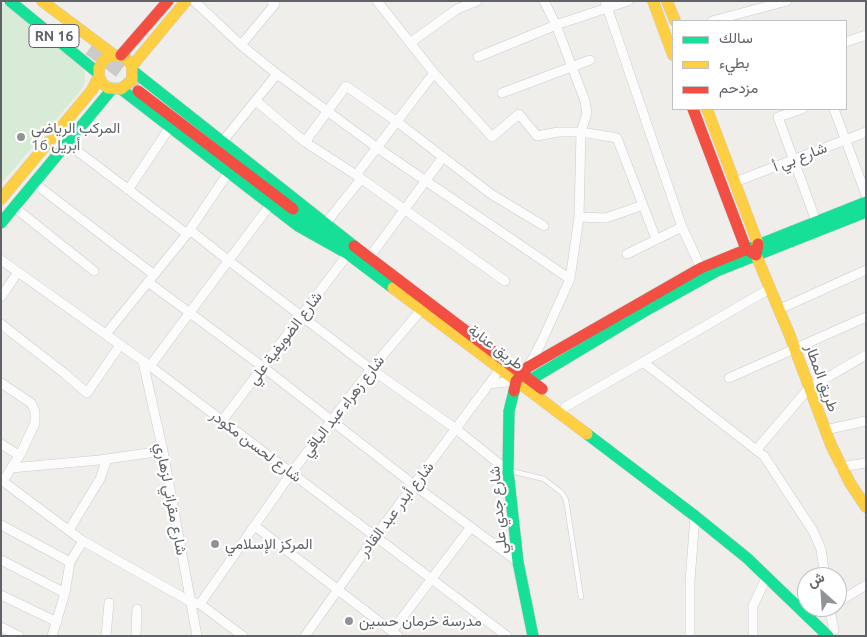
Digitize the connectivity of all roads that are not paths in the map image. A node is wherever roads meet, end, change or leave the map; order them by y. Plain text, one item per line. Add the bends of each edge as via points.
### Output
1 (10, 1) edge
2 (21, 1) edge
3 (30, 1) edge
4 (42, 1) edge
5 (168, 1) edge
6 (186, 1) edge
7 (194, 1) edge
8 (272, 1) edge
9 (377, 1) edge
10 (451, 1) edge
11 (477, 1) edge
12 (544, 1) edge
13 (628, 1) edge
14 (653, 1) edge
15 (667, 1) edge
16 (787, 1) edge
17 (606, 5) edge
18 (457, 9) junction
19 (675, 20) edge
20 (716, 20) edge
21 (556, 25) junction
22 (866, 35) edge
23 (847, 42) edge
24 (132, 43) junction
25 (410, 43) junction
26 (241, 44) junction
27 (104, 46) junction
28 (672, 52) edge
29 (86, 54) junction
30 (118, 55) junction
31 (478, 57) dead end
32 (590, 60) dead end
33 (572, 66) junction
34 (133, 68) junction
35 (434, 73) junction
36 (98, 74) junction
37 (277, 74) junction
38 (140, 88) tunnel mouth
39 (116, 89) junction
40 (502, 94) dead end
41 (87, 96) junction
42 (256, 101) junction
43 (693, 110) edge
44 (708, 110) edge
45 (799, 110) edge
46 (834, 110) edge
47 (327, 111) junction
48 (396, 122) junction
49 (170, 127) junction
50 (581, 132) junction
51 (866, 132) edge
52 (846, 140) junction
53 (223, 141) junction
54 (305, 142) junction
55 (68, 144) junction
56 (376, 147) junction
57 (443, 158) junction
58 (794, 160) junction
59 (228, 173) junction
60 (358, 177) junction
61 (425, 182) junction
62 (735, 182) junction
63 (34, 183) junction
64 (128, 190) junction
65 (866, 195) edge
66 (1, 199) edge
67 (866, 202) edge
68 (270, 205) junction
69 (643, 205) junction
70 (14, 207) junction
71 (404, 209) junction
72 (866, 212) edge
73 (579, 217) junction
74 (816, 221) junction
75 (1, 223) edge
76 (326, 224) junction
77 (544, 226) dead end
78 (682, 227) junction
79 (188, 232) junction
80 (656, 239) junction
81 (753, 249) junction
82 (350, 250) junction
83 (627, 254) dead end
84 (369, 258) junction
85 (1, 260) edge
86 (229, 261) junction
87 (701, 268) junction
88 (866, 270) edge
89 (94, 271) dead end
90 (18, 272) junction
91 (150, 278) junction
92 (570, 279) junction
93 (505, 281) dead end
94 (771, 288) junction
95 (1, 297) edge
96 (422, 309) junction
97 (780, 309) junction
98 (190, 314) junction
99 (302, 316) junction
100 (866, 317) edge
101 (1, 324) edge
102 (106, 334) junction
103 (120, 345) junction
104 (795, 348) junction
105 (866, 355) edge
106 (643, 362) junction
107 (146, 364) junction
108 (263, 367) junction
109 (371, 369) junction
110 (499, 370) junction
111 (524, 375) junction
112 (729, 378) dead end
113 (1, 383) edge
114 (490, 384) junction
115 (809, 388) junction
116 (565, 407) junction
117 (332, 420) junction
118 (222, 421) junction
119 (866, 421) edge
120 (456, 430) junction
121 (825, 430) junction
122 (1, 444) edge
123 (757, 449) junction
124 (162, 451) junction
125 (19, 455) junction
126 (108, 459) junction
127 (866, 463) edge
128 (840, 467) junction
129 (11, 468) junction
130 (508, 471) junction
131 (292, 472) junction
132 (2, 480) edge
133 (414, 485) junction
134 (866, 508) edge
135 (695, 516) junction
136 (1, 525) edge
137 (254, 526) junction
138 (471, 527) junction
139 (69, 530) junction
140 (375, 537) junction
141 (83, 541) junction
142 (1, 560) edge
143 (70, 562) junction
144 (518, 562) junction
145 (824, 567) edge
146 (767, 576) junction
147 (432, 579) junction
148 (866, 585) edge
149 (337, 590) junction
150 (797, 592) edge
151 (65, 593) junction
152 (1, 595) edge
153 (581, 597) dead end
154 (847, 597) edge
155 (109, 603) dead end
156 (195, 603) junction
157 (138, 610) dead end
158 (820, 617) edge
159 (833, 617) edge
160 (57, 622) junction
161 (6, 631) edge
162 (395, 633) edge
163 (834, 634) edge
164 (19, 636) edge
165 (52, 636) edge
166 (106, 636) edge
167 (136, 636) edge
168 (197, 636) edge
169 (243, 636) edge
170 (305, 636) edge
171 (507, 636) edge
172 (533, 636) edge
173 (690, 636) edge
174 (753, 636) edge

1 - 29 main road, RN 16
2 - 29 main road
3 - 29 main road
4 - 27 main road, RN 16
5 - 24 main road
6 - 34 main road
7 - 26 street
8 - 26 street via 275,4
9 - 25 street
10 - 18 street
11 - 18 street
12 - 21 street
13 - 17 street
14 - 28 main road
15 - 19 main road
16 - 20 street
17 - 21 street
17 - 78 street
18 - 25 street
21 - 31 street
21 - 33 street
22 - 23 street
24 - 27 main road via 117,50
24 - 30 main road
25 - 35 street
26 - 37 street
27 - 30 main road, RN 16
29 - 36 main road, RN 16
29 - 41 main road
30 - 34 main road via 130,61
30 - 36 main road via 103,61
32 - 33 street
33 - 40 street
33 - 50 street via 587,112
34 - 39 main road via 132,80 125,87
34 - 53 main road
35 - 48 street
35 - 50 street via 492,137 519,114 537,136
36 - 39 main road via 102,83
36 - 41 main road
37 - 42 street
37 - 47 street
38 - 82 main road, طريق عنابة
39 - 49 main road
39 - 55 main road
41 - 66 main road
42 - 53 street
42 - 54 street
43 - 81 main road, طريق المطار
44 - 62 main road, طريق المطار
45 - 58 street via 778,117
46 - 52 street
47 - 48 street via 346,86
47 - 54 street
47 - 56 street
48 - 56 street
48 - 57 street
49 - 59 main road
49 - 64 street
50 - 69 street via 617,138
50 - 73 street
51 - 52 street, شارع بي أ
52 - 58 street, شارع بي أ
52 - 65 street
53 - 76 main road
54 - 60 street
55 - 63 main road
55 - 64 street
56 - 60 street
56 - 61 street
57 - 61 street
57 - 77 street via 491,194
58 - 62 street, شارع بي أ
58 - 74 street
59 - 68 main road
59 - 79 street
60 - 71 street
60 - 76 street
61 - 71 street
61 - 92 street
62 - 81 main road, طريق المطار
63 - 70 main road
63 - 91 street
64 - 79 street
67 - 74 main road
68 - 82 main road via 298,226
68 - 86 street
69 - 73 street via 606,218
69 - 80 street
70 - 75 main road
70 - 89 street
71 - 84 street
71 - 93 street
72 - 81 main road
73 - 92 street
74 - 81 main road
76 - 82 main road
78 - 80 street
78 - 87 street
79 - 86 street
79 - 91 street
80 - 83 street
81 - 87 main road
81 - 94 main road, طريق المطار
81 - 111 main road via 739,261
82 - 84 main road, طريق عنابة
82 - 96 main road, طريق عنابة
82 - 99 street, شارع الضويفية علي
84 - 111 main road, طريق عنابة
85 - 90 street, شارع لحسن مكودر
86 - 98 street
86 - 99 street
87 - 111 main road
88 - 97 street
90 - 95 street
90 - 102 street, شارع لحسن مكودر
91 - 98 street
91 - 102 street
92 - 111 street
94 - 97 main road, طريق المطار
94 - 106 street
96 - 109 street, شارع زهراء عبد الباقي
96 - 110 main road, طريق عنابة
97 - 104 main road, طريق المطار
98 - 107 street
98 - 108 street
99 - 108 street, شارع الضويفية علي
99 - 109 street
100 - 104 street
101 - 103 street via 87,393
102 - 103 street, شارع لحسن مكودر
103 - 107 street, شارع لحسن مكودر
104 - 112 street
104 - 115 main road, طريق المطار
105 - 115 street
106 - 116 street
106 - 123 street
107 - 118 street, شارع لحسن مكودر
107 - 124 street, شارع مقراني لزهاري
108 - 117 street
108 - 118 street, شارع الضويفية علي
109 - 117 street, شارع زهراء عبد الباقي
109 - 120 street
110 - 111 main road, طريق عنابة
110 - 114 street, شارع أبدر عبد القادر
111 - 114 street
111 - 116 main road, طريق عنابة
111 - 130 main road, شارع جدي علي via 509,411
111 - 135 main road, طريق عنابة
113 - 125 street via 31,403 35,411 35,423
114 - 120 street, شارع أبدر عبد القادر
115 - 121 main road, طريق المطار
115 - 123 street
116 - 150 main road, طريق عنابة via 704,512
117 - 131 street, شارع زهراء عبد الباقي
117 - 133 street
118 - 131 street, شارع لحسن مكودر
119 - 121 street
120 - 130 street
120 - 133 street, شارع أبدر عبد القادر
121 - 128 main road, طريق المطار
122 - 125 street
123 - 145 street via 813,531
124 - 126 street
124 - 156 street, شارع مقراني لزهاري
125 - 129 street
126 - 129 street
126 - 139 street via 100,479
127 - 128 street
128 - 134 main road, طريق المطار
129 - 132 street
130 - 144 main road, شارع جدي علي
130 - 153 lane via 544,479 562,493 566,500
131 - 137 street, شارع زهراء عبد الباقي
131 - 140 street, شارع لحسن مكودر
132 - 139 street
133 - 138 street
133 - 140 street, شارع أبدر عبد القادر
135 - 146 main road, طريق عنابة
135 - 173 street
136 - 143 street
137 - 149 street
137 - 156 street, شارع زهراء عبد الباقي
138 - 144 street
138 - 147 street
139 - 141 street
140 - 147 street, شارع لحسن مكودر
140 - 149 street, شارع أبدر عبد القادر
141 - 143 street
141 - 156 street
142 - 151 street
143 - 151 street
144 - 172 main road, شارع جدي علي
146 - 163 main road, طريق عنابة
146 - 174 street via 753,606
147 - 162 street
147 - 171 street, شارع لحسن مكودر
148 - 154 street
149 - 162 street
149 - 170 street, شارع أبدر عبد القادر
151 - 160 street
152 - 160 street
155 - 166 street
156 - 168 street, شارع مقراني لزهاري
156 - 169 street
157 - 167 street
158 - 163 main road
159 - 163 street
160 - 165 street
161 - 164 street

